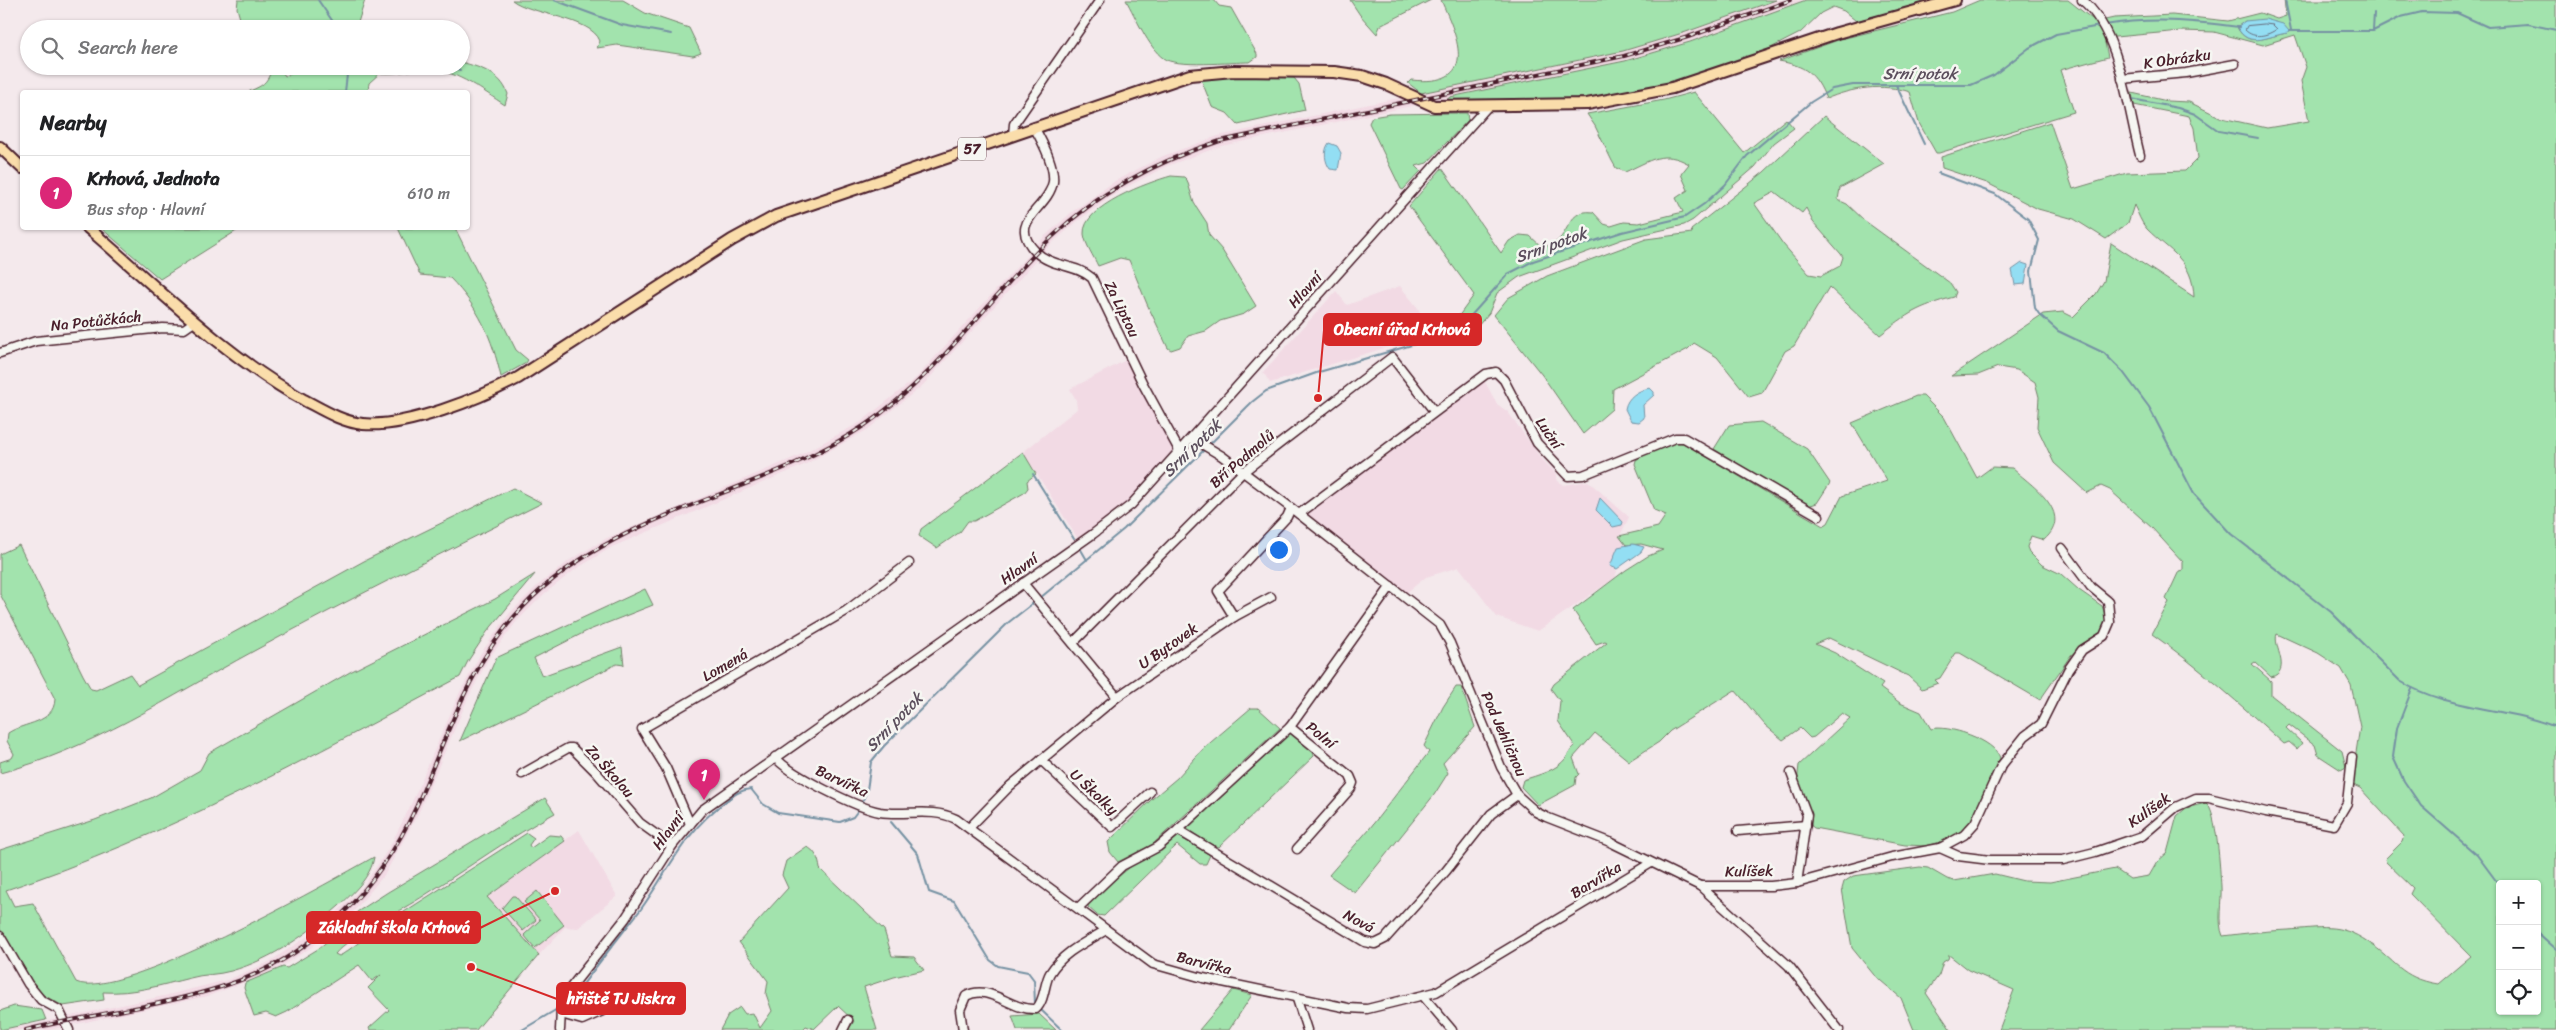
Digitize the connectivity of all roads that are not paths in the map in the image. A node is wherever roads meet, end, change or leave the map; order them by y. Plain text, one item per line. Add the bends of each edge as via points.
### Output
1 (1100, 0) edge
2 (1955, 0) edge
3 (2082, 0) edge
4 (2235, 64) dead end
5 (2122, 79) junction
6 (1488, 106) junction
7 (1034, 127) junction
8 (1013, 134) junction
9 (0, 147) edge
10 (2140, 156) dead end
11 (20, 166) edge
12 (90, 230) edge
13 (194, 322) junction
14 (0, 353) edge
15 (1434, 411) junction
16 (1192, 438) junction
17 (1180, 452) junction
18 (1243, 472) junction
19 (1291, 508) junction
20 (1299, 514) junction
21 (1819, 516) dead end
22 (2062, 548) dead end
23 (910, 564) dead end
24 (1023, 583) junction
25 (1391, 586) junction
26 (1271, 597) dead end
27 (1234, 617) junction
28 (1073, 643) junction
29 (1117, 697) junction
30 (1290, 727) junction
31 (775, 757) junction
32 (2352, 758) dead end
33 (1041, 760) junction
34 (1791, 773) dead end
35 (522, 774) dead end
36 (1150, 792) dead end
37 (1517, 795) junction
38 (690, 824) junction
39 (1806, 825) junction
40 (970, 827) junction
41 (1178, 830) junction
42 (1738, 831) dead end
43 (672, 846) junction
44 (1940, 848) junction
45 (1297, 849) dead end
46 (1651, 863) junction
47 (1797, 883) junction
48 (1700, 886) junction
49 (1078, 908) junction
50 (1106, 930) junction
51 (0, 936) edge
52 (1424, 997) junction
53 (1297, 999) junction
54 (607, 1009) dead end
55 (561, 1012) junction
56 (848, 1020) dead end
57 (69, 1030) edge
58 (560, 1030) edge
59 (843, 1030) edge
60 (963, 1030) edge
61 (1307, 1030) edge
62 (1452, 1030) edge
63 (1839, 1030) edge

1 - 8 street via 1018,117
2 - 6 main road, 57 via 1852,28 1717,75 1629,98 1587,104
3 - 5 street via 2102,26
4 - 5 street, K Obrázku via 2186,74
5 - 10 street
6 - 7 main road, 57 via 1434,106 1386,84 1343,73 1221,71 1180,78
6 - 16 street, Hlavní
7 - 8 main road, 57
7 - 17 street, Za Liptou via 1052,170 1053,181 1046,197 1026,222 1030,245 1040,255 1092,278
8 - 13 main road, 57 via 769,219 518,378 481,396 397,421 361,424 331,414 262,375
9 - 11 main road
12 - 13 main road, 57
13 - 14 street, Na Potůčkách via 184,329 163,328 36,341
15 - 18 street, Bří Podmolů via 1392,357
15 - 20 street, Luční
15 - 21 street, Luční via 1486,374 1496,372 1504,380 1536,444 1568,476 1583,475 1675,438 1684,438
16 - 17 street, Hlavní
16 - 18 street, Pod Jehličnou
17 - 24 street, Hlavní via 1124,511
18 - 19 street, Pod Jehličnou
18 - 28 street, Bří Podmolů
19 - 20 street, Pod Jehličnou
19 - 27 street via 1287,517 1218,591
20 - 25 street, Pod Jehličnou
22 - 44 street, Kulíšek via 2091,587 2108,601 2110,622 2104,636 2082,650 2068,670 2041,724 2025,736 2001,766 1975,823 1964,835
23 - 38 street, Lomená via 846,611 642,729 669,774
24 - 28 street
24 - 31 street, Hlavní
25 - 30 street, Polní
25 - 37 street, Pod Jehličnou via 1440,625 1501,767
26 - 27 street, U Bytovek
27 - 29 street, U Bytovek
28 - 29 street
29 - 33 street via 1098,716
30 - 41 street
30 - 45 street, Polní via 1350,776 1353,783
31 - 38 street, Hlavní via 712,802
31 - 40 street, Barvířka via 788,769 862,806 881,812 945,814
32 - 44 street, Kulíšek via 2347,803 2334,825 2202,798 2176,807 2142,836 2063,860 1990,860 1958,856
33 - 36 street, U Školky via 1112,827
33 - 40 street
34 - 39 street via 1807,815
35 - 43 street, Za Školou via 572,748 640,823
37 - 41 street, Nová via 1491,814 1422,898 1385,939 1375,944 1365,942
37 - 46 street, Pod Jehličnou via 1536,812 1610,842
38 - 43 street, Hlavní
39 - 42 street
39 - 47 street
40 - 49 street, Barvířka
41 - 49 street via 1158,847 1122,866
43 - 55 street, Hlavní via 629,914 570,987
44 - 47 street, Kulíšek via 1892,857
46 - 48 street, Pod Jehličnou
46 - 52 street, Barvířka via 1465,977
47 - 48 street, Kulíšek
48 - 63 street, Pod Jehličnou via 1789,966
49 - 50 street, Barvířka
50 - 53 street, Barvířka via 1153,964
50 - 60 street via 1063,957 1050,974 1036,1009 1027,1009 981,992 966,996 960,1010
51 - 57 street via 28,984 41,1000 60,1010
52 - 53 street, Barvířka via 1367,1009
52 - 62 street
53 - 61 street
54 - 55 street via 585,1020
55 - 58 street, Hlavní
56 - 59 street

